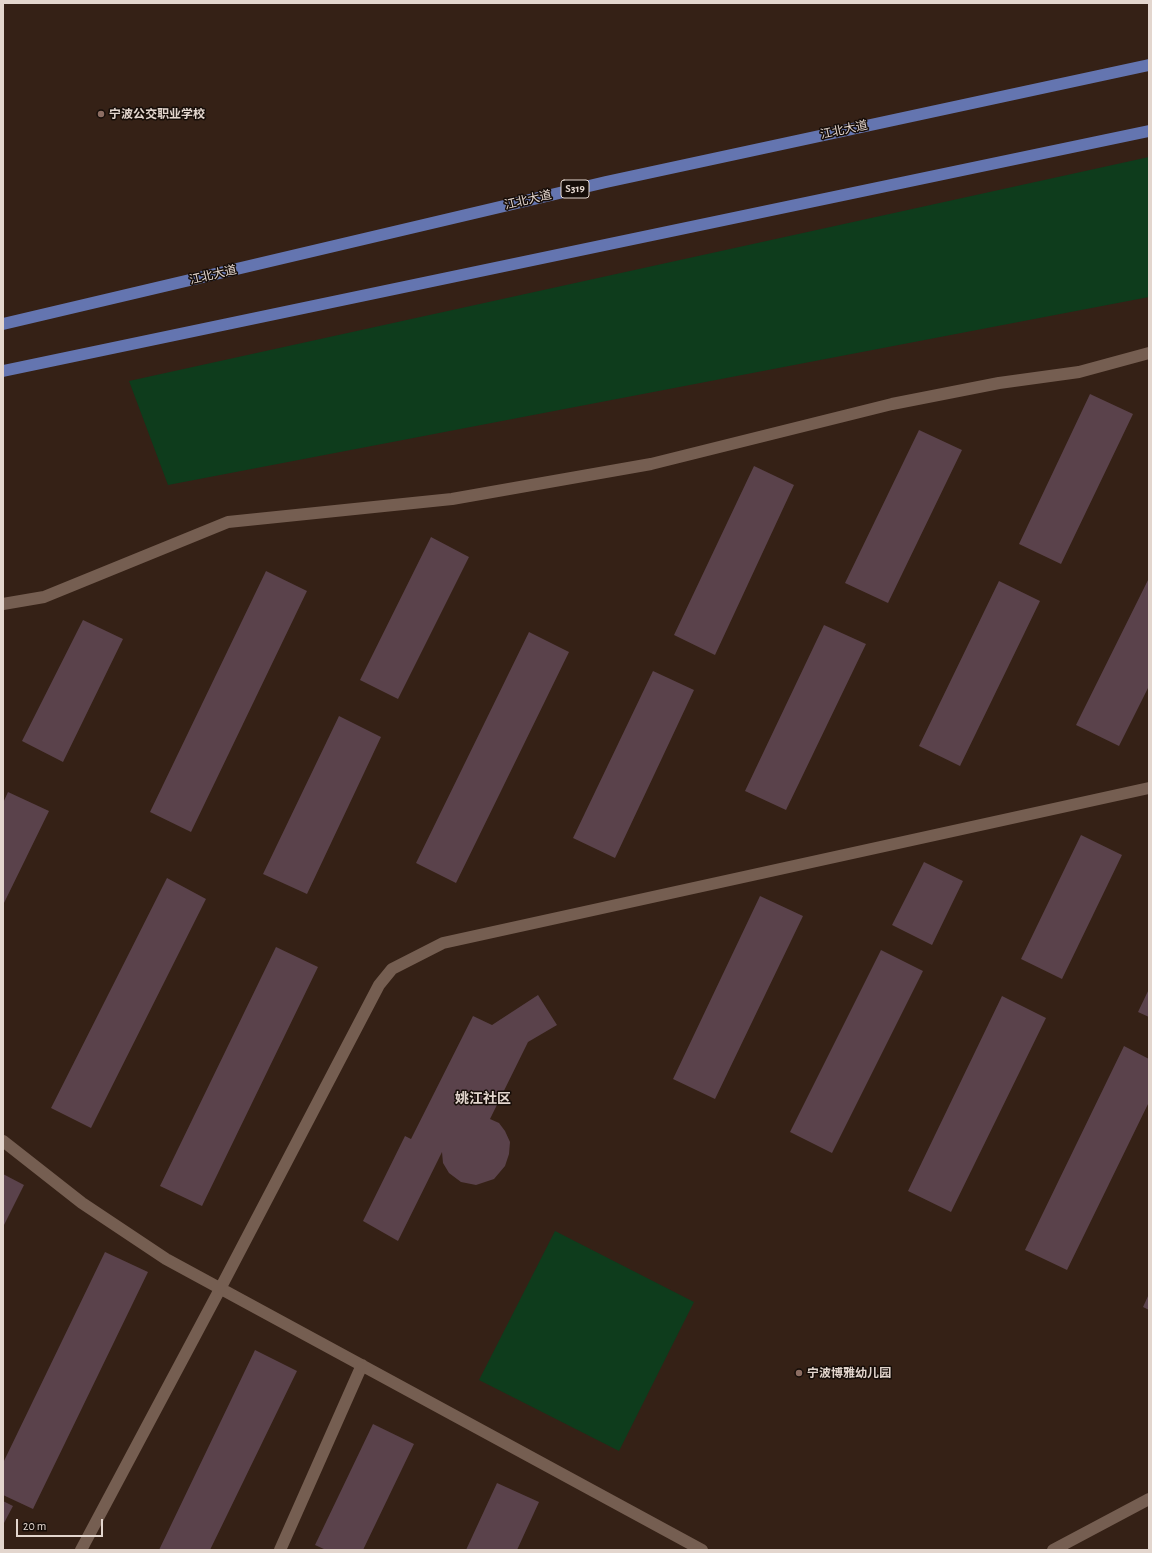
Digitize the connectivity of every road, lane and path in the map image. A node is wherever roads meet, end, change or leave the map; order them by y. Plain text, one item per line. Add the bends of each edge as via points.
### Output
1 (1149, 65) edge
2 (1149, 131) edge
3 (3, 324) edge
4 (1149, 353) edge
5 (3, 371) edge
6 (3, 604) edge
7 (1149, 788) edge
8 (3, 1141) edge
9 (220, 1289) junction
10 (362, 1365) junction
11 (1149, 1498) edge
12 (81, 1550) edge
13 (280, 1550) edge
14 (702, 1550) edge
15 (1053, 1550) edge

1 - 3 main road, 江北大道 / S319 via 606,182
2 - 5 main road
4 - 6 lane via 1079,372 999,383 892,404 651,464 452,499 228,522 44,597
7 - 9 lane via 443,943 392,969 379,985
8 - 9 lane via 82,1203 166,1259
9 - 10 lane
9 - 12 lane
10 - 13 lane
10 - 14 lane
11 - 15 lane

